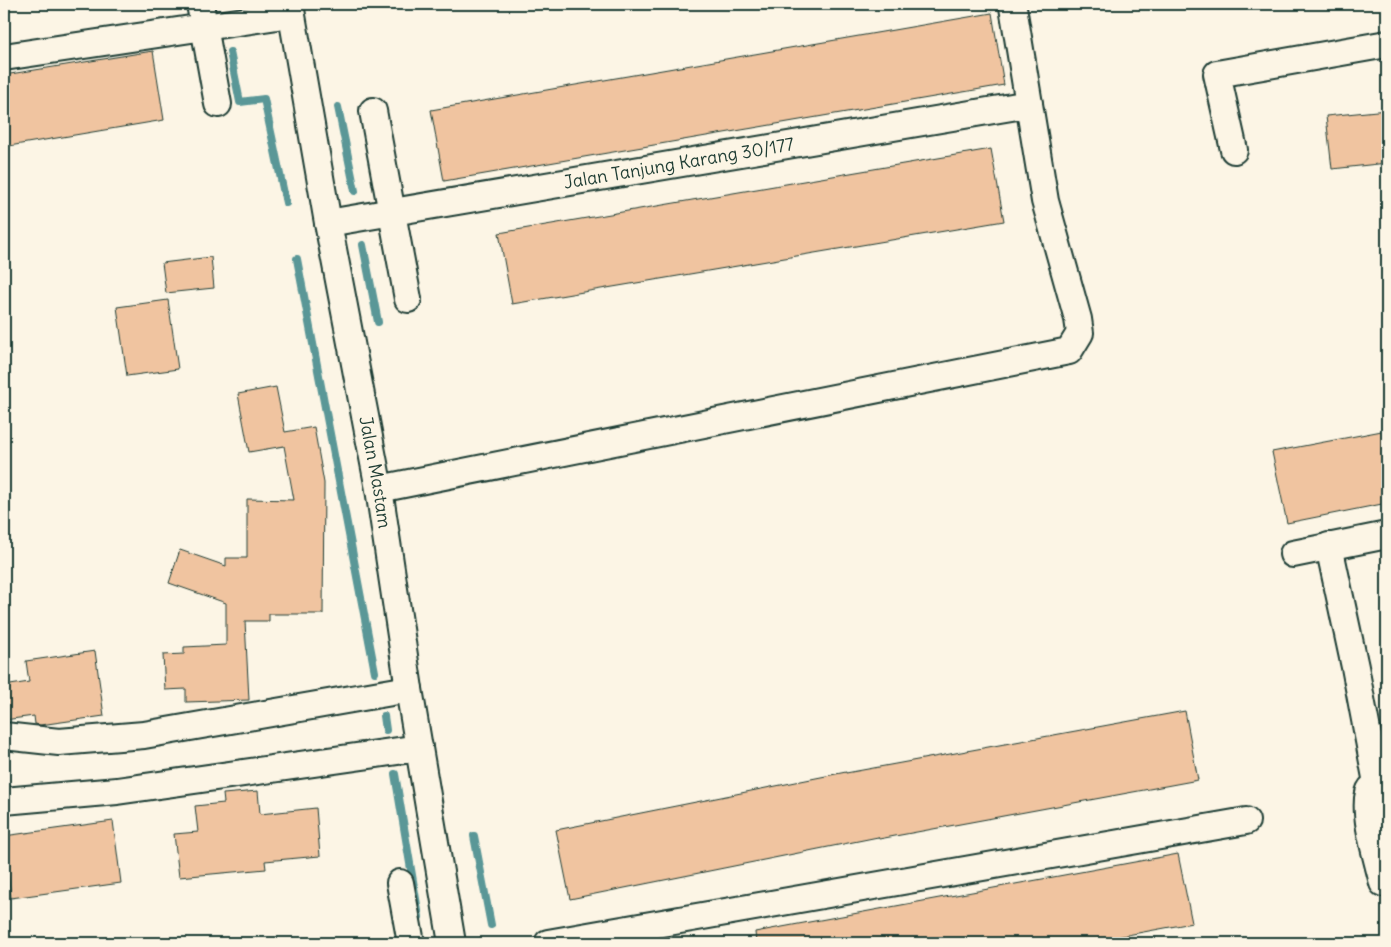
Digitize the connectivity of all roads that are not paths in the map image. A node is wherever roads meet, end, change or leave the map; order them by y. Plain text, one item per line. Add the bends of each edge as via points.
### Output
1 (1013, 8) dead end
2 (290, 9) edge
3 (202, 15) edge
4 (1387, 44) edge
5 (4, 57) edge
6 (218, 104) dead end
7 (1030, 104) junction
8 (373, 111) dead end
9 (1234, 150) dead end
10 (392, 212) junction
11 (328, 223) junction
12 (408, 299) dead end
13 (379, 489) junction
14 (1387, 535) edge
15 (1329, 546) junction
16 (1293, 554) dead end
17 (409, 689) junction
18 (4, 736) edge
19 (420, 748) junction
20 (1378, 785) edge
21 (4, 801) edge
22 (1246, 821) dead end
23 (400, 883) dead end
24 (1383, 883) dead end
25 (411, 943) edge
26 (452, 943) edge
27 (548, 943) edge

1 - 7 street
2 - 3 street
2 - 11 street, Jalan Mastam
3 - 5 street
3 - 6 street
4 - 9 street via 1217,74
7 - 10 street, Jalan Tanjung Karang 30/177
7 - 13 street via 1045,202 1078,319 1080,333 1069,351
8 - 10 street
10 - 11 street, Jalan Tanjung Karang 30/177
10 - 12 street
11 - 13 street, Jalan Mastam
13 - 17 street, Jalan Mastam
14 - 15 street
15 - 16 street
15 - 20 street
17 - 18 street via 144,734 58,742
17 - 19 street, Jalan Mastam
19 - 21 street via 118,791
19 - 26 street, Jalan Mastam
20 - 24 street via 1367,807
22 - 27 street
23 - 25 street

